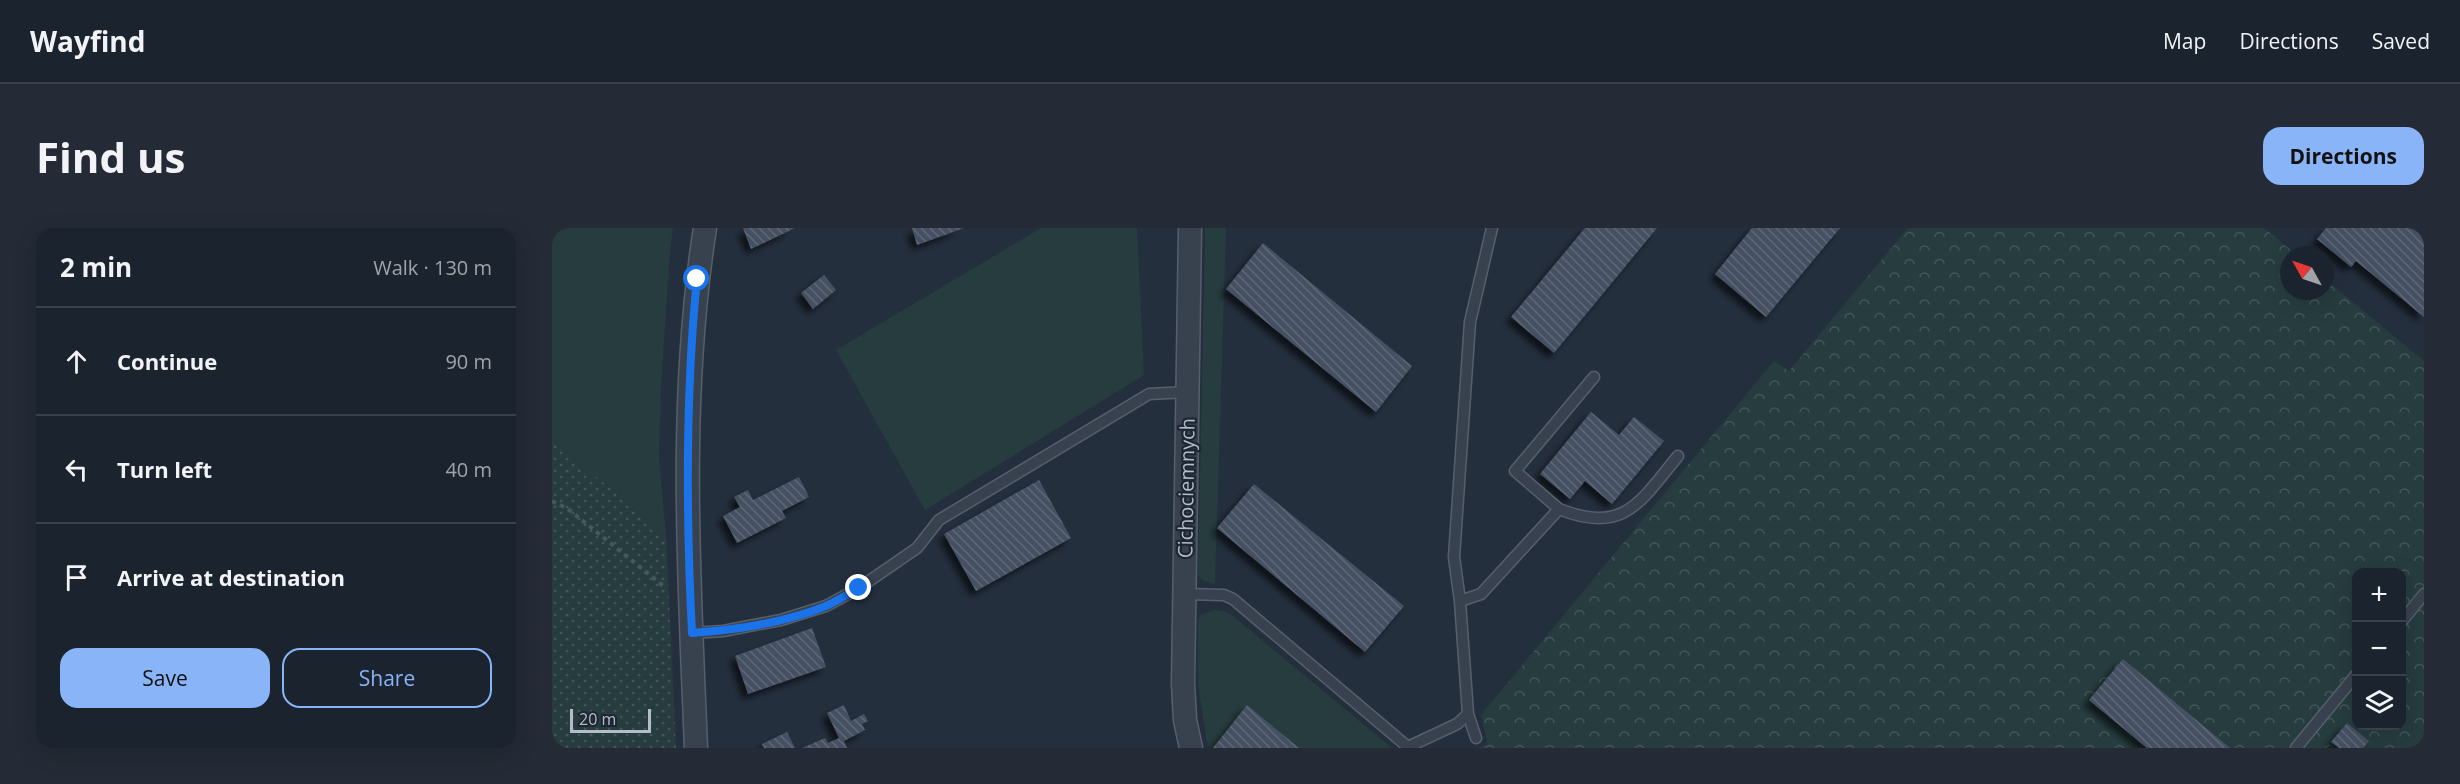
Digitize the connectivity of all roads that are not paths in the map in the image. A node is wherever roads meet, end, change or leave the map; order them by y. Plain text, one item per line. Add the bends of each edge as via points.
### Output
1 (705, 228) edge
2 (1190, 228) edge
3 (1492, 228) edge
4 (1594, 377) dead end
5 (1187, 392) junction
6 (1678, 456) dead end
7 (1559, 509) junction
8 (1184, 594) junction
9 (2424, 594) edge
10 (1460, 601) junction
11 (2406, 616) edge
12 (692, 633) junction
13 (2355, 676) edge
14 (1468, 714) junction
15 (1476, 738) dead end
16 (696, 748) edge
17 (1191, 748) edge
18 (2296, 748) edge

1 - 12 street via 691,344 687,474
2 - 5 street, Cichociemnych
3 - 10 lane via 1470,322 1454,557
4 - 7 lane via 1515,471
5 - 8 street, Cichociemnych
5 - 12 lane via 1149,394 939,520 917,548 826,606 781,620
6 - 7 lane via 1641,500 1612,518 1582,517
7 - 10 lane via 1481,594
8 - 14 lane via 1224,595 1233,599 1408,747 1457,724
8 - 17 street, Cichociemnych via 1183,684
9 - 11 lane
10 - 14 lane
12 - 16 street
13 - 18 lane
14 - 15 lane

